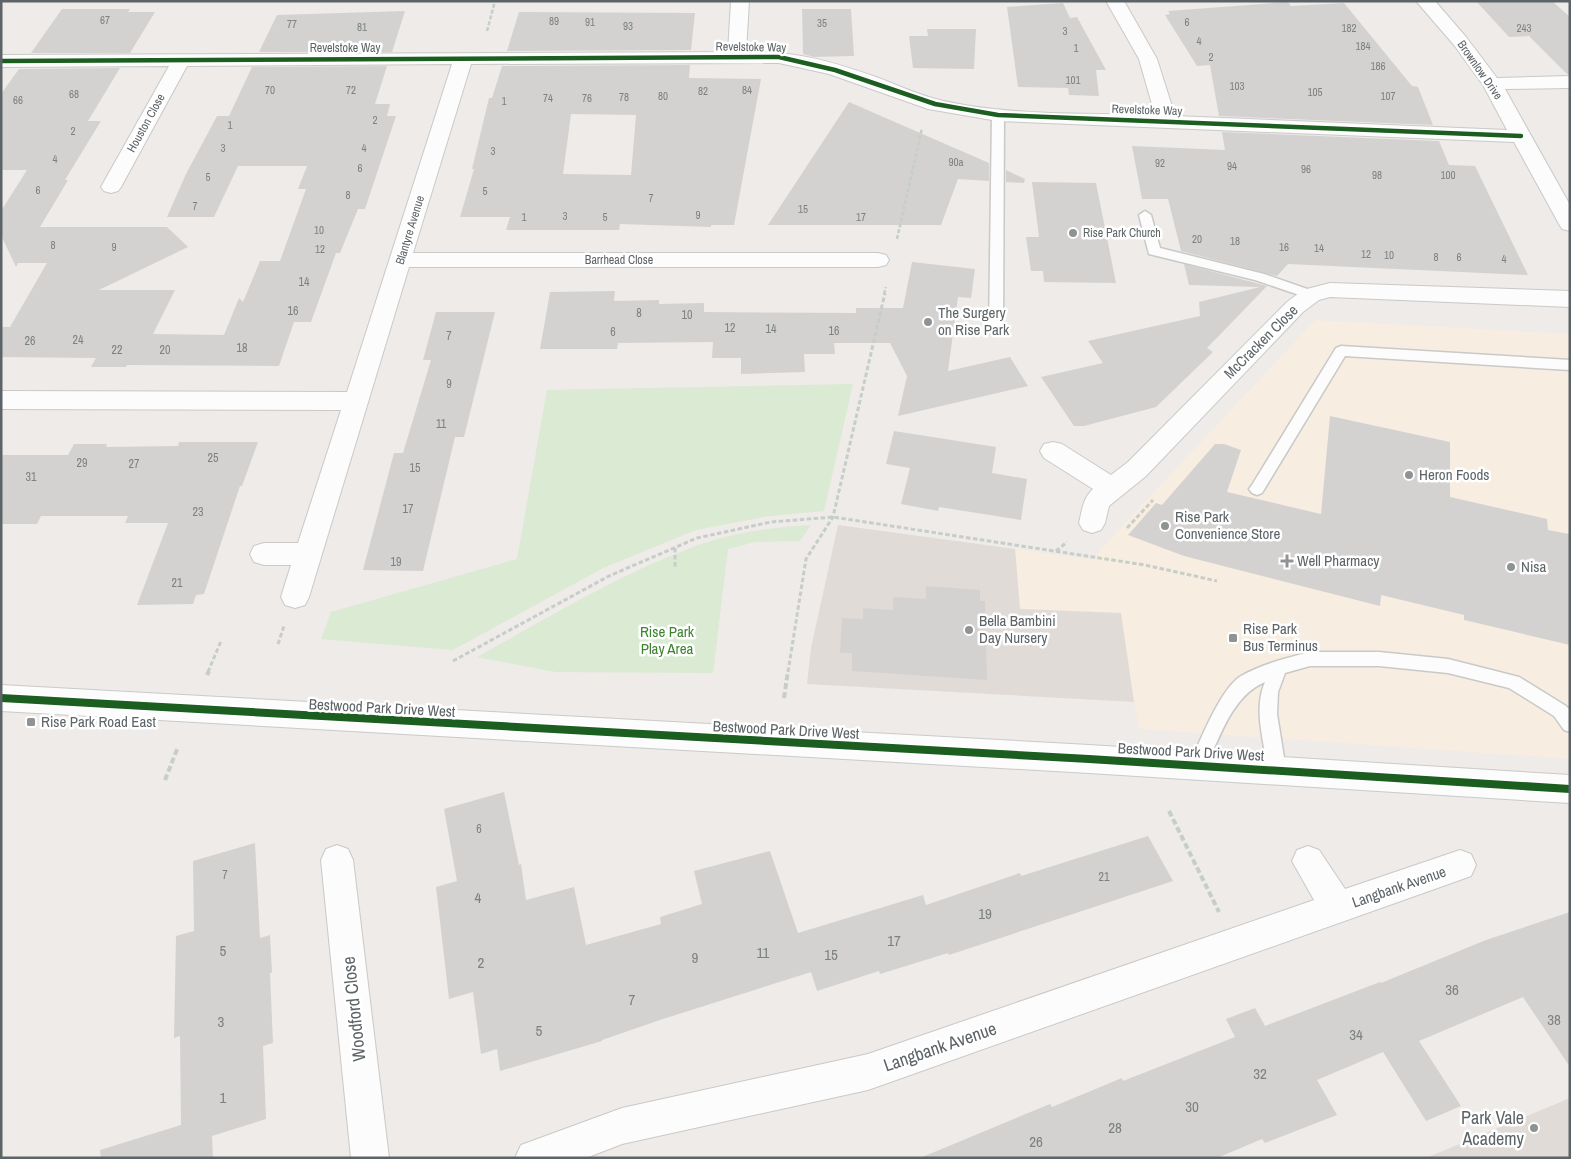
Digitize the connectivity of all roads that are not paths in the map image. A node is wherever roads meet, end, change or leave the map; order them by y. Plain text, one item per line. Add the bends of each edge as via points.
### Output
1 (740, 1) edge
2 (1115, 1) edge
3 (1425, 1) edge
4 (737, 57) junction
5 (463, 59) junction
6 (181, 60) junction
7 (1, 61) edge
8 (1570, 82) edge
9 (1492, 84) junction
10 (998, 115) junction
11 (1167, 122) junction
12 (1521, 136) junction
13 (111, 187) dead end
14 (1145, 215) dead end
15 (1570, 224) edge
16 (400, 260) junction
17 (837, 260) junction
18 (883, 269) road end
19 (839, 284) dead end
20 (1311, 295) junction
21 (1570, 299) edge
22 (996, 331) dead end
23 (1570, 365) edge
24 (1, 400) edge
25 (356, 402) junction
26 (1053, 451) dead end
27 (1113, 488) junction
28 (1257, 488) dead end
29 (1092, 523) dead end
30 (264, 554) dead end
31 (308, 554) junction
32 (295, 597) dead end
33 (1279, 668) junction
34 (1, 698) edge
35 (1570, 724) edge
36 (1198, 765) junction
37 (1277, 770) junction
38 (1570, 789) edge
39 (337, 860) dead end
40 (1308, 861) dead end
41 (1460, 865) dead end
42 (1338, 908) junction
43 (370, 1158) edge
44 (534, 1158) edge

1 - 4 street
2 - 11 street via 1148,59
3 - 9 street, Brownlow Drive
4 - 5 street, Revelstoke Way
4 - 10 street, Revelstoke Way via 779,57 816,63 928,102
5 - 6 street, Revelstoke Way
5 - 16 street, Blantyre Avenue
6 - 7 street, Revelstoke Way
6 - 13 street, Houston Close
8 - 9 street
9 - 12 street, Brownlow Drive
10 - 11 street, Revelstoke Way
10 - 22 lane
11 - 12 street, Revelstoke Way
12 - 15 street, Brownlow Drive
14 - 20 lane via 1154,251 1259,277
16 - 17 street, Barrhead Close
16 - 25 street, Blantyre Avenue
17 - 18 street, Barrhead Close
17 - 19 street
20 - 21 street, McCracken Close via 1330,290
20 - 27 street, McCracken Close via 1295,307 1137,470
23 - 28 lane via 1341,351
24 - 25 street
25 - 31 street, Blantyre Avenue
26 - 27 street
27 - 29 street, McCracken Close via 1098,501
30 - 31 street
31 - 32 street, Blantyre Avenue
33 - 35 lane via 1310,659 1379,659 1448,666 1513,682 1560,711
33 - 36 lane via 1246,682 1228,702
33 - 37 lane via 1269,692 1268,714
34 - 36 street, Bestwood Park Drive West
36 - 37 street, Bestwood Park Drive West
37 - 38 street, Bestwood Park Drive West
39 - 43 street, Woodford Close
40 - 42 street, Langbank Avenue
41 - 42 street, Langbank Avenue
42 - 44 street, Langbank Avenue via 868,1072 622,1126

